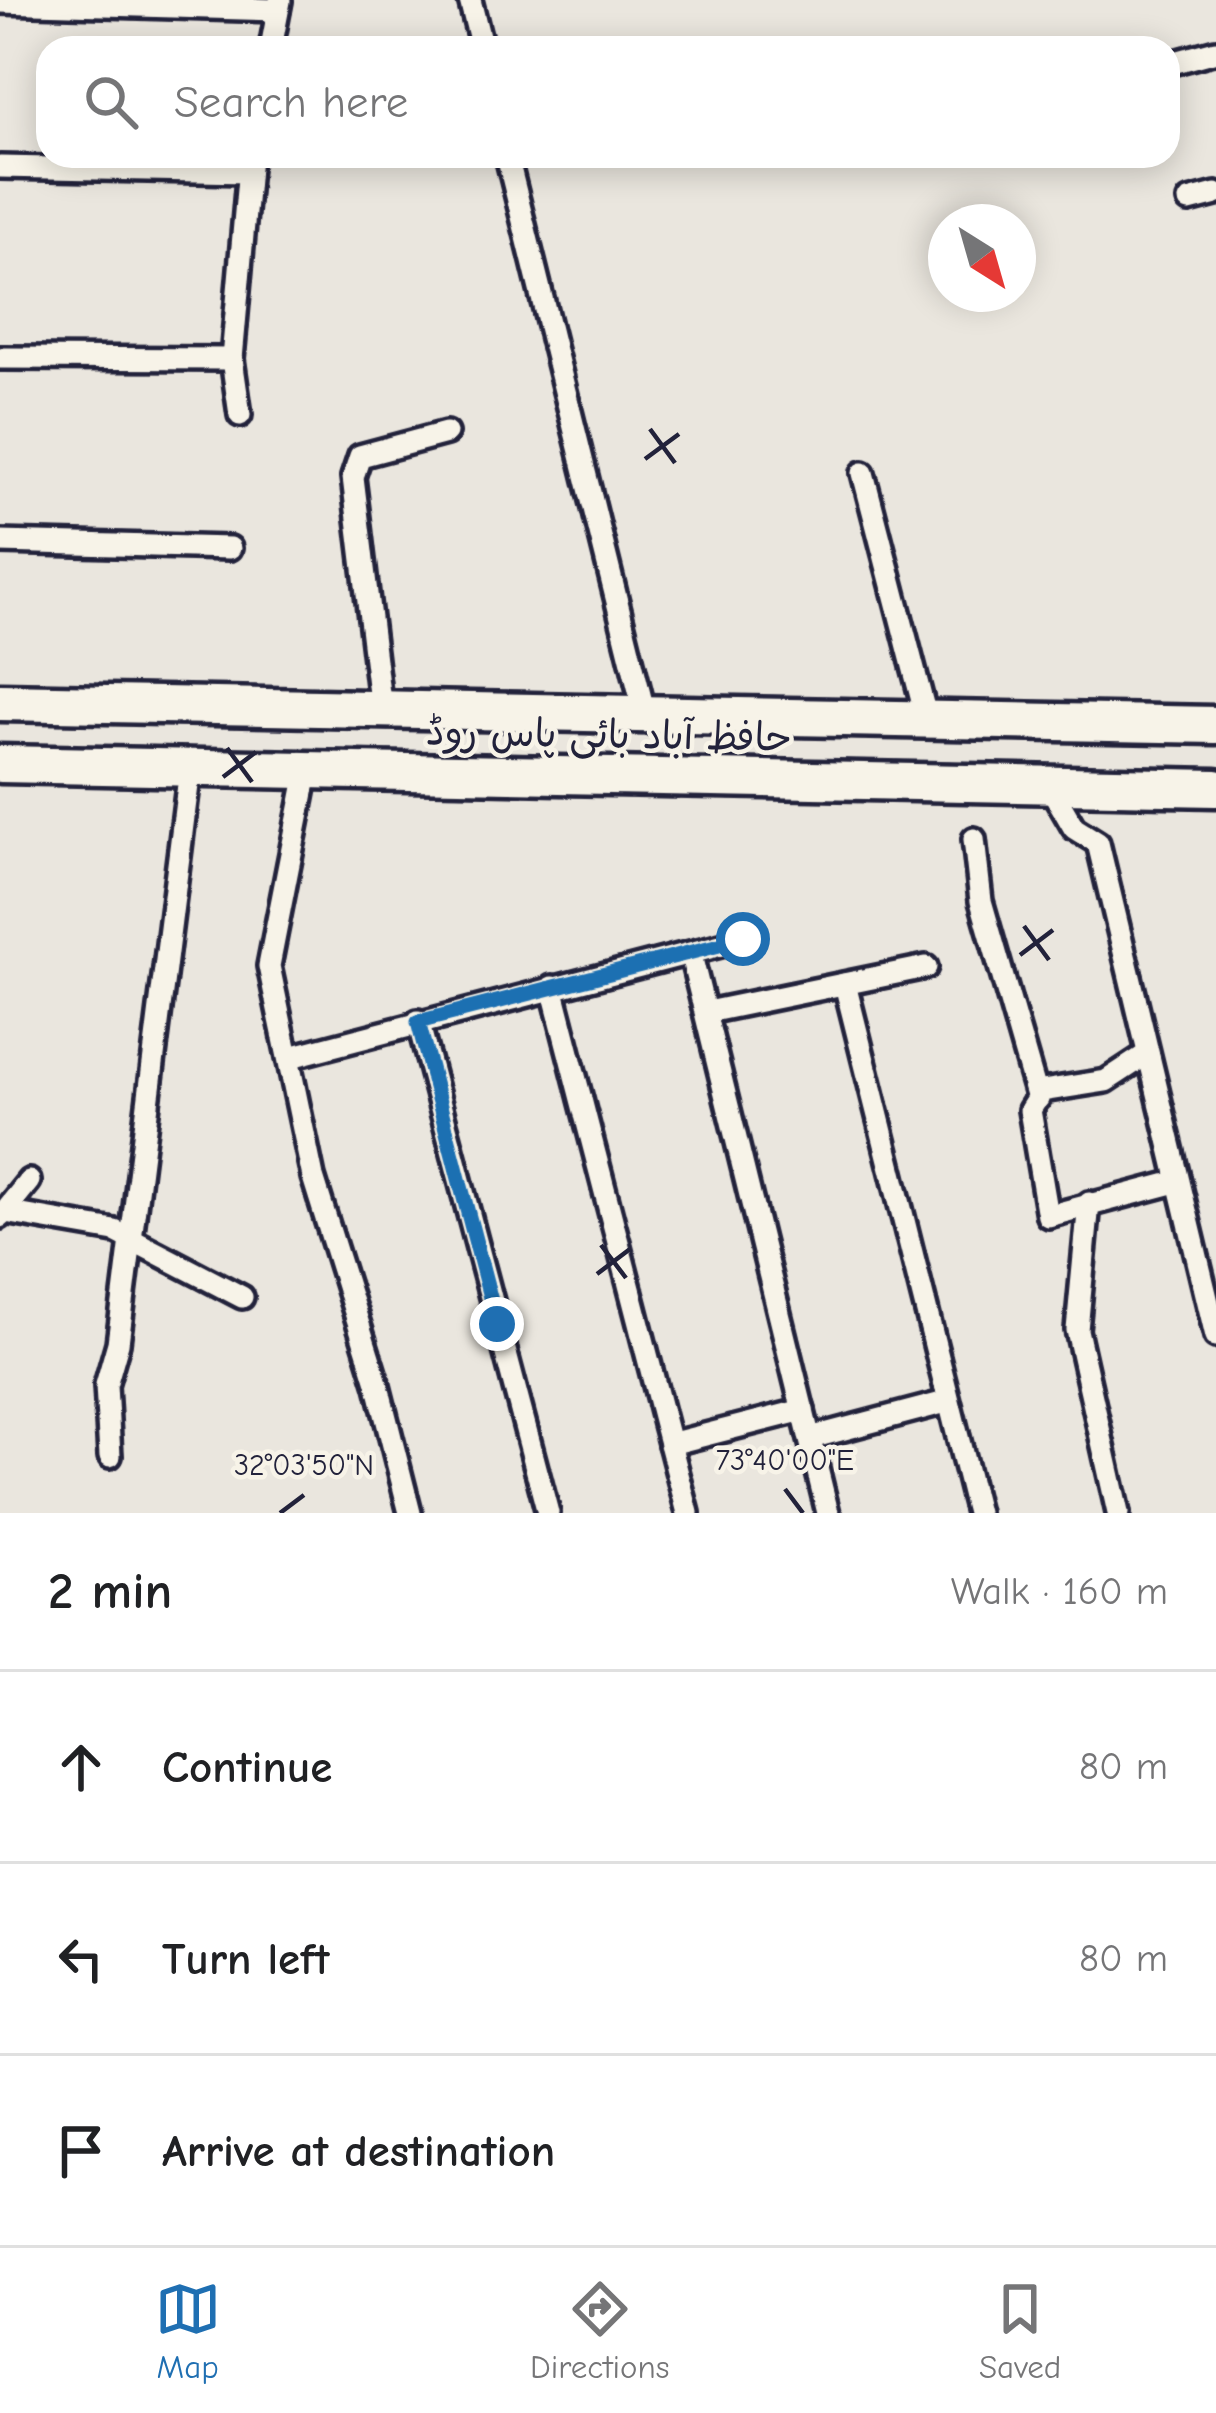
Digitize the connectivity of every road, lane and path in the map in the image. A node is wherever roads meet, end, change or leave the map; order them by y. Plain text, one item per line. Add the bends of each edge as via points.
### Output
1 (470, 0) edge
2 (60, 1) edge
3 (0, 2) edge
4 (279, 5) edge
5 (273, 36) edge
6 (479, 36) edge
7 (1216, 51) edge
8 (1180, 61) edge
9 (0, 167) edge
10 (36, 167) edge
11 (249, 168) edge
12 (510, 168) edge
13 (1216, 194) edge
14 (1190, 201) dead end
15 (0, 358) edge
16 (232, 359) junction
17 (240, 415) dead end
18 (446, 433) dead end
19 (863, 472) dead end
20 (0, 542) edge
21 (230, 548) dead end
22 (0, 702) edge
23 (381, 710) junction
24 (645, 715) junction
25 (927, 720) junction
26 (1216, 725) edge
27 (0, 764) edge
28 (190, 770) junction
29 (307, 772) junction
30 (1049, 785) junction
31 (1216, 788) edge
32 (974, 839) dead end
33 (743, 939) dead end
34 (691, 955) junction
35 (926, 968) dead end
36 (845, 984) junction
37 (552, 987) junction
38 (707, 1012) junction
39 (418, 1022) junction
40 (1147, 1054) junction
41 (290, 1057) junction
42 (1037, 1099) junction
43 (29, 1181) dead end
44 (1177, 1182) junction
45 (1089, 1203) junction
46 (3, 1215) edge
47 (131, 1240) junction
48 (242, 1297) dead end
49 (1216, 1336) edge
50 (946, 1402) junction
51 (803, 1410) junction
52 (810, 1438) junction
53 (670, 1444) junction
54 (110, 1456) dead end
55 (410, 1513) edge
56 (548, 1513) edge
57 (688, 1513) edge
58 (829, 1513) edge
59 (976, 1513) edge
60 (1118, 1513) edge

1 - 6 street
2 - 3 street
2 - 4 street
4 - 5 street
7 - 8 street
9 - 10 street
11 - 16 street
12 - 24 street
13 - 14 street
15 - 16 street
16 - 17 street
18 - 23 street via 360,456 353,477
19 - 25 street
20 - 21 street
22 - 23 highway, حافظ آباد بائی پاس روڈ
23 - 24 highway, حافظ آباد بائی پاس روڈ
24 - 25 highway, حافظ آباد بائی پاس روڈ
25 - 26 highway, حافظ آباد بائی پاس روڈ
27 - 28 highway, حافظ آباد بائی پاس روڈ
28 - 29 highway, حافظ آباد بائی پاس روڈ
28 - 47 street
29 - 30 highway, حافظ آباد بائی پاس روڈ
29 - 41 street via 269,966
30 - 31 highway, حافظ آباد بائی پاس روڈ
30 - 40 street via 1074,828 1099,843
32 - 42 street via 981,901
33 - 34 street
34 - 37 street
34 - 38 street
35 - 36 street
36 - 38 street
36 - 50 street
37 - 39 street
37 - 53 street
38 - 51 street
39 - 41 street
39 - 56 street
40 - 42 street via 1106,1081 1042,1091
40 - 44 street
41 - 55 street via 313,1178
42 - 45 street via 1032,1142 1048,1216
43 - 46 street
44 - 45 street
44 - 49 street
45 - 60 street via 1077,1330
46 - 47 street
47 - 48 street
47 - 54 street via 106,1384
50 - 52 street
50 - 59 street
51 - 52 street
51 - 53 street
52 - 58 street
53 - 57 street

